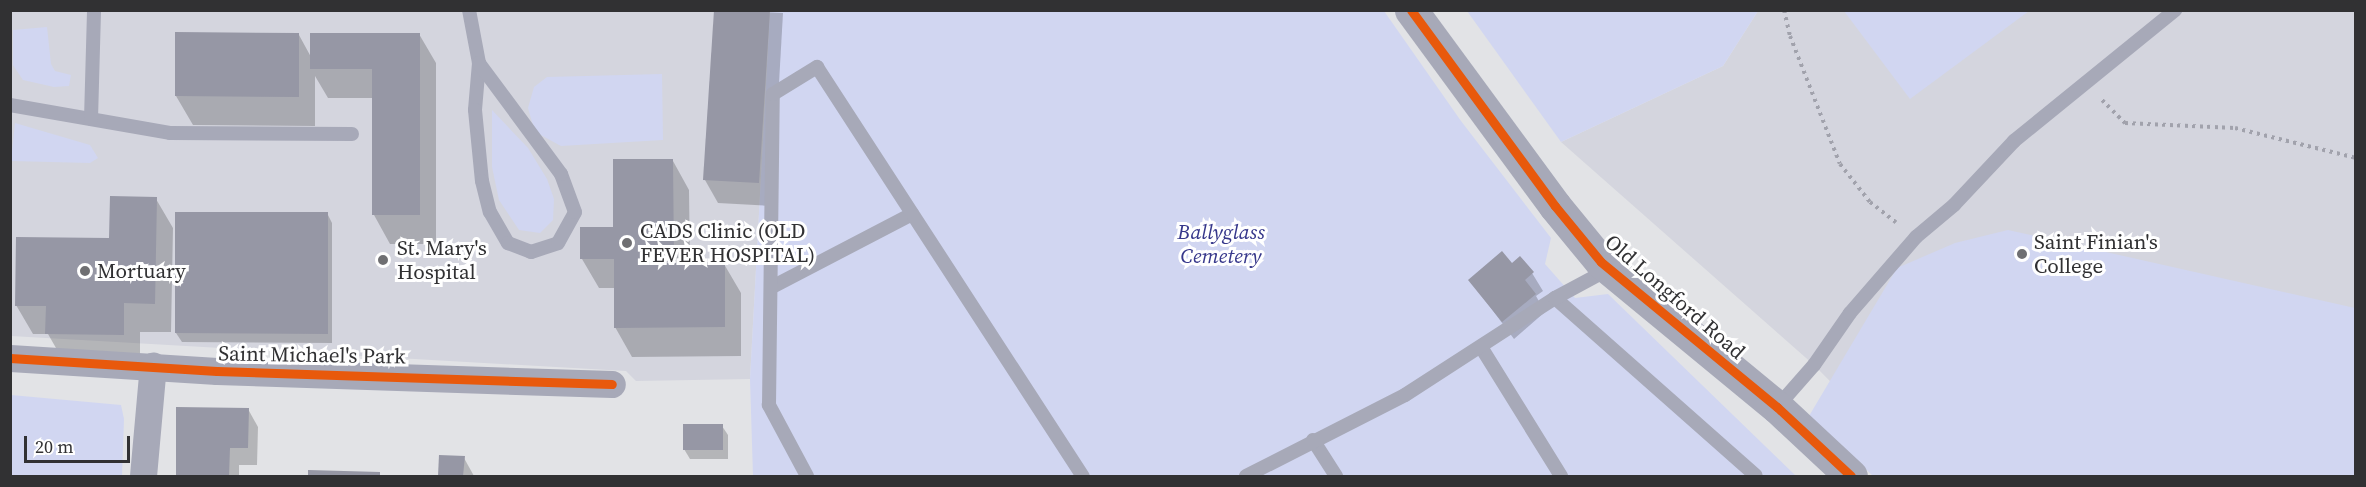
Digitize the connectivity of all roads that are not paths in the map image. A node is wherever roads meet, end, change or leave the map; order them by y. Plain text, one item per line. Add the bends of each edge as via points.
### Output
1 (94, 10) edge
2 (469, 10) edge
3 (1411, 10) edge
4 (2175, 10) edge
5 (479, 63) junction
6 (10, 105) edge
7 (91, 119) junction
8 (352, 134) dead end
9 (912, 213) junction
10 (1609, 268) junction
11 (772, 287) junction
12 (1555, 298) junction
13 (1481, 347) junction
14 (10, 358) edge
15 (153, 365) junction
16 (612, 384) dead end
17 (1777, 407) junction
18 (1314, 440) junction
19 (143, 477) edge
20 (807, 477) edge
21 (1083, 477) edge
22 (1246, 477) edge
23 (1336, 477) edge
24 (1561, 477) edge
25 (1756, 477) edge
26 (1851, 477) edge

1 - 7 lane
2 - 5 lane
3 - 10 street, Old Longford Road via 1554,206
4 - 17 lane via 2014,141 1954,205 1916,237
5 - 5 lane via 561,174 575,212 558,243 531,252 508,243 487,201 475,110
6 - 7 lane
7 - 8 lane via 171,133
9 - 11 lane
9 - 11 lane via 817,67 773,94
9 - 21 lane
10 - 12 lane
10 - 17 street, Old Longford Road
11 - 20 lane via 769,405
12 - 13 lane
12 - 25 lane
13 - 18 lane via 1405,395
13 - 24 lane
14 - 15 street, Saint Michael's Park
15 - 16 street, Saint Michael's Park via 217,371
15 - 19 street
17 - 26 street, Old Longford Road
18 - 22 lane
18 - 23 lane

